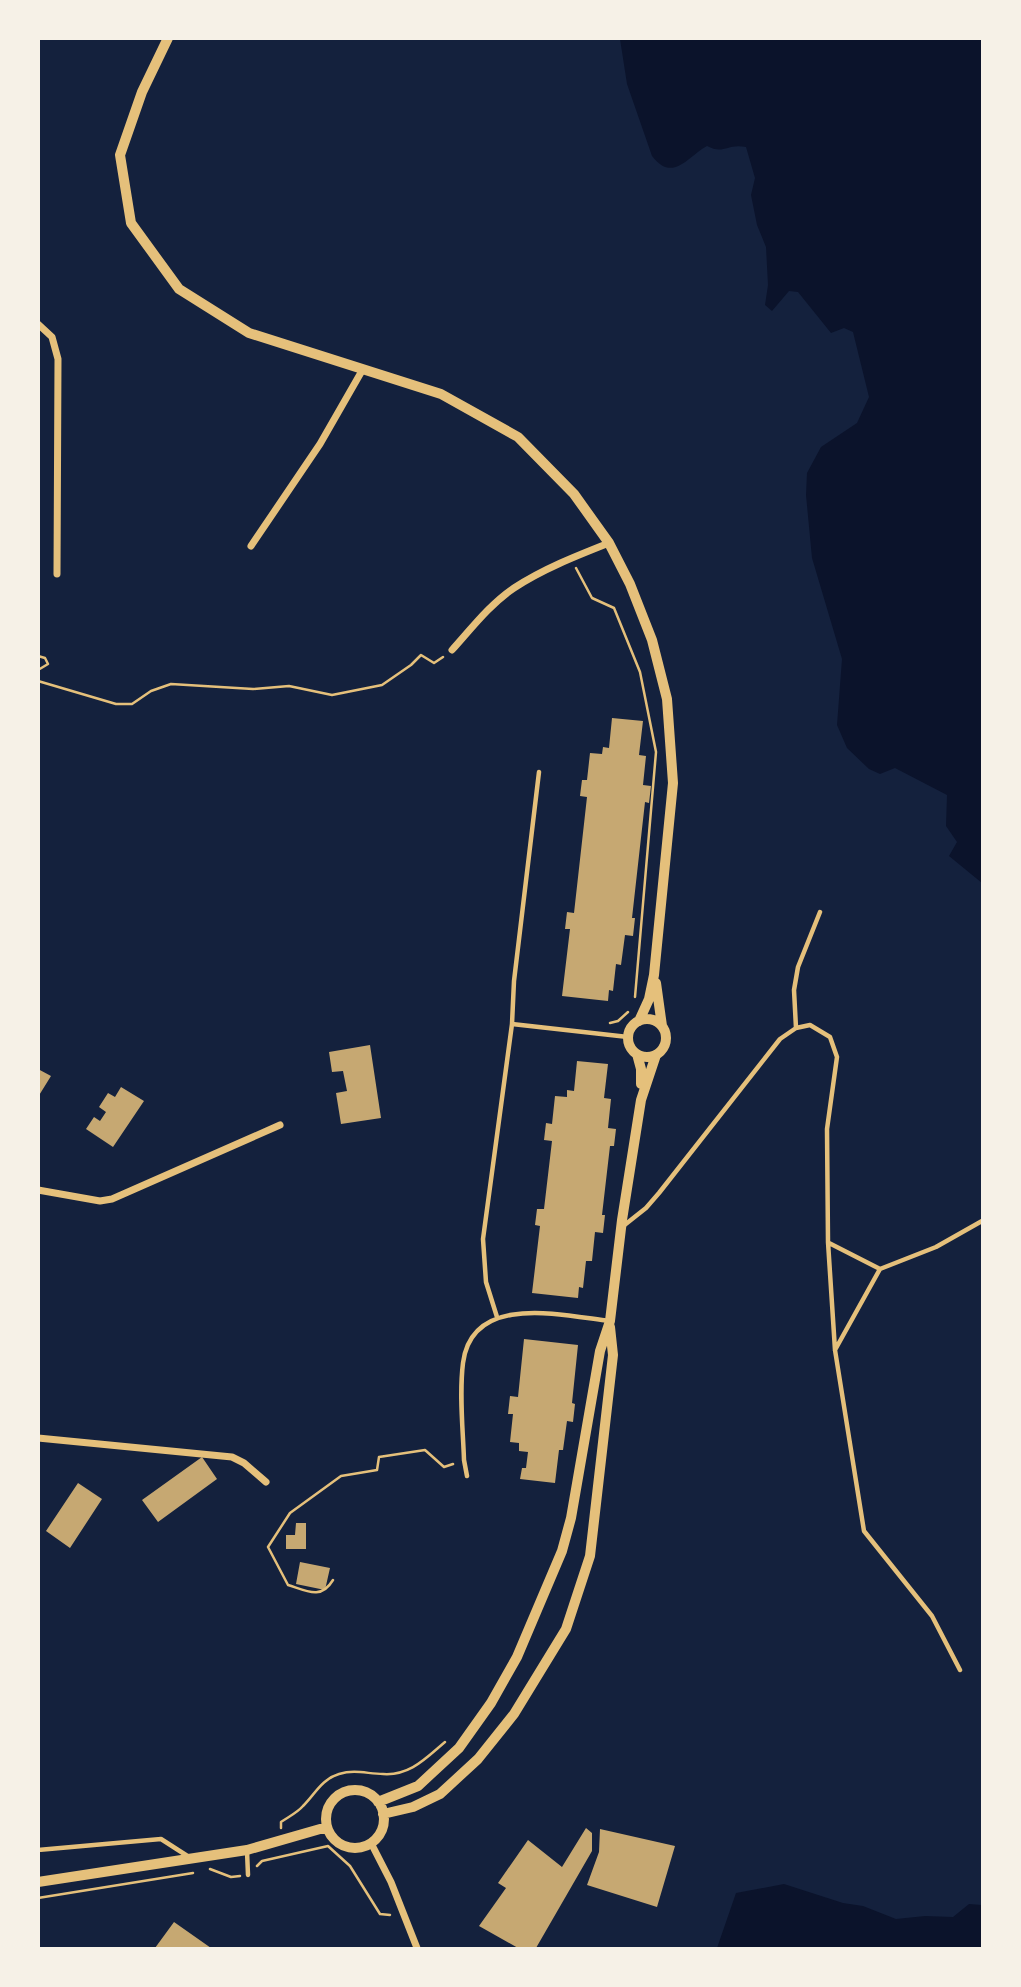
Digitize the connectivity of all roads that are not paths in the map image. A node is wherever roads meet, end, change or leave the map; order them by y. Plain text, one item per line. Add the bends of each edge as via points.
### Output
1 (168, 38) edge
2 (38, 324) edge
3 (363, 369) junction
4 (609, 543) junction
5 (251, 546) dead end
6 (57, 574) dead end
7 (452, 650) road end
8 (539, 772) dead end
9 (820, 912) dead end
10 (654, 975) junction
11 (639, 1021) junction
12 (512, 1024) junction
13 (662, 1026) junction
14 (796, 1028) junction
15 (628, 1037) junction
16 (637, 1054) junction
17 (656, 1055) junction
18 (641, 1100) junction
19 (280, 1125) dead end
20 (38, 1190) edge
21 (982, 1221) edge
22 (622, 1224) junction
23 (828, 1242) junction
24 (880, 1269) junction
25 (497, 1317) junction
26 (610, 1321) junction
27 (835, 1350) junction
28 (38, 1438) edge
29 (467, 1476) dead end
30 (266, 1482) dead end
31 (960, 1670) dead end
32 (378, 1802) junction
33 (383, 1814) junction
34 (327, 1827) junction
35 (371, 1843) junction
36 (38, 1850) edge
37 (247, 1850) junction
38 (192, 1859) junction
39 (248, 1875) road end
40 (38, 1882) edge
41 (417, 1948) edge

1 - 3 street via 142,92 120,155 131,223 179,289 249,332
2 - 6 street via 52,337 58,359
3 - 4 street via 441,394 518,437 574,494
3 - 5 street via 326,436
4 - 7 street via 514,589
4 - 10 street via 652,640 667,699 673,783
8 - 12 lane
9 - 14 lane via 798,967
10 - 11 street
10 - 13 street
11 - 13 street via 651,1019
11 - 15 street
12 - 15 lane
12 - 25 lane via 483,1239 486,1282
13 - 17 street via 665,1045
14 - 22 lane via 780,1039 659,1193
14 - 23 lane via 810,1025 830,1037 837,1057 827,1129
15 - 16 street
16 - 17 street
16 - 18 street
17 - 18 street
18 - 22 street
19 - 20 street via 112,1199
21 - 24 lane via 936,1247
22 - 26 street
23 - 24 lane
23 - 27 lane
24 - 27 lane
25 - 26 lane via 548,1313
25 - 29 lane via 468,1344 463,1362
26 - 32 street via 600,1351 562,1551 517,1657 459,1748 418,1786
26 - 33 street via 613,1355 592,1545 566,1629 514,1714 478,1759 440,1794
27 - 31 lane via 864,1531 932,1616
28 - 30 street via 232,1457
32 - 33 street
32 - 34 street via 359,1790 337,1796 326,1815
33 - 35 street via 382,1830
34 - 35 street via 333,1839 345,1846
34 - 37 street
35 - 41 street
36 - 38 lane via 161,1839
37 - 38 street
37 - 39 lane
38 - 40 street

